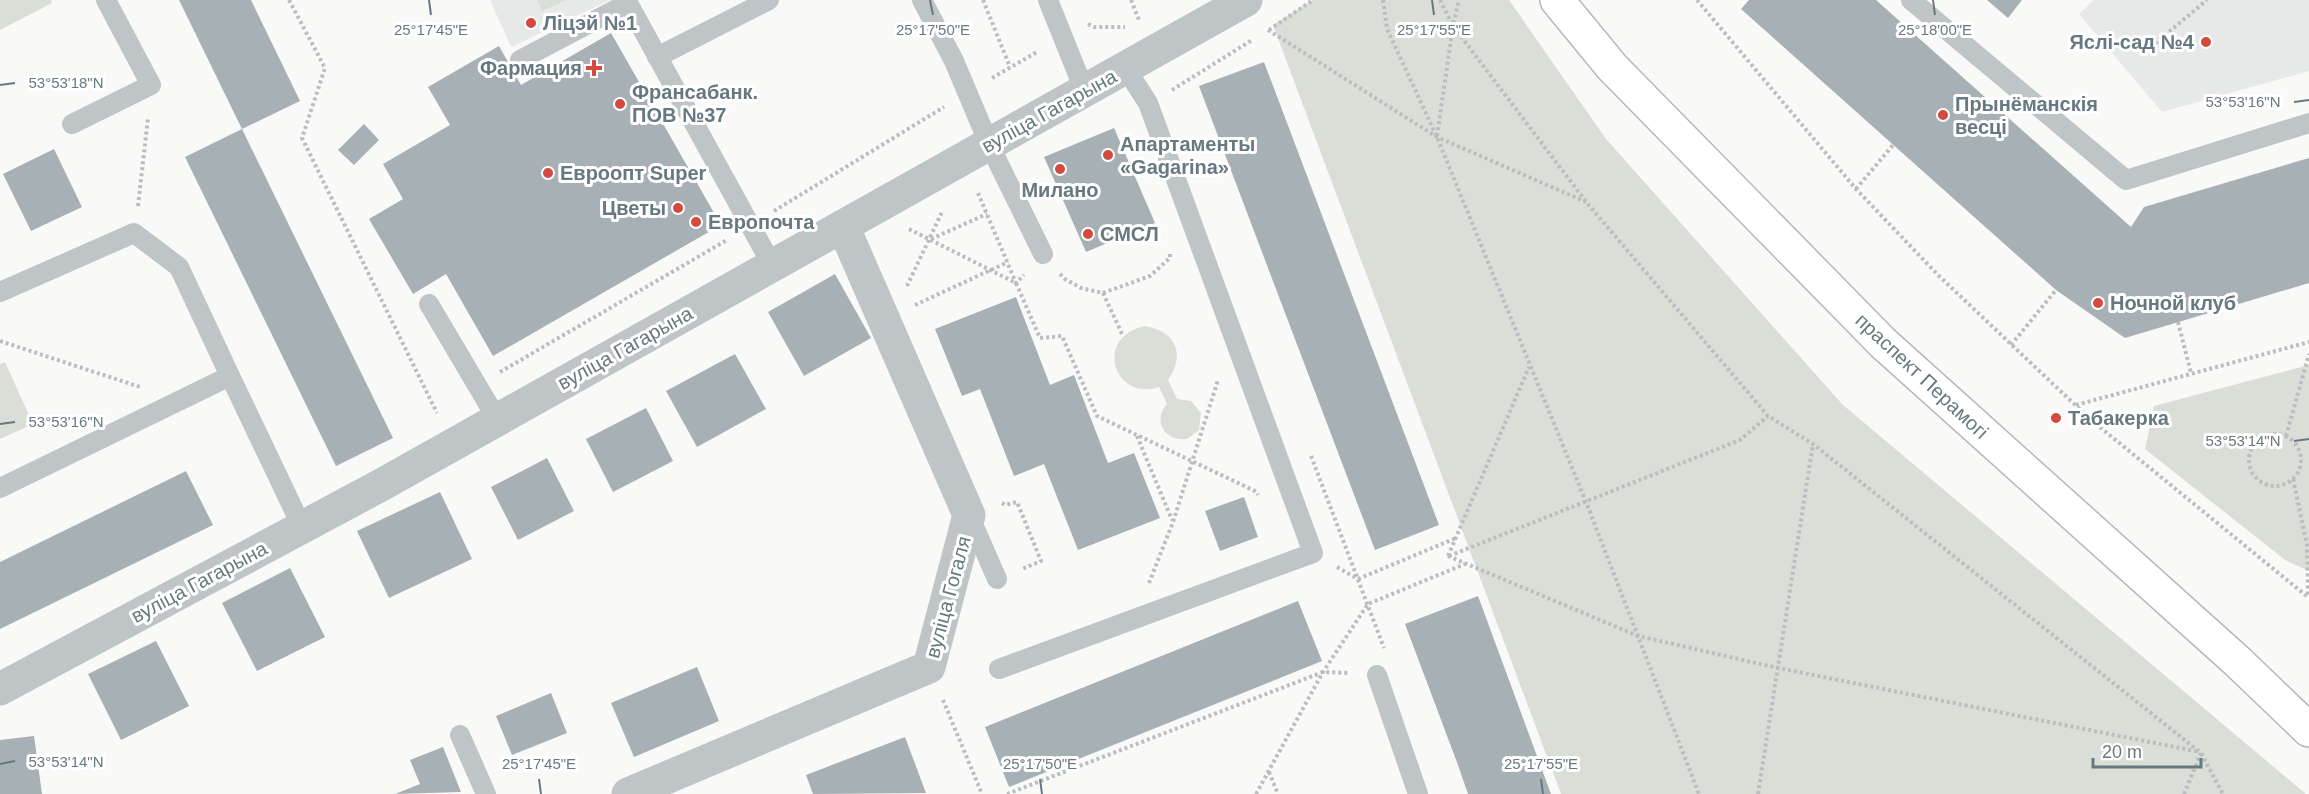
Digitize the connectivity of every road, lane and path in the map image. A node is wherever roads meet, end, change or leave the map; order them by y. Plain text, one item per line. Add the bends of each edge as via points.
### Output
1 (106, 0) edge
2 (289, 0) edge
3 (769, 0) edge
4 (922, 0) edge
5 (983, 0) edge
6 (1048, 0) edge
7 (1131, 0) edge
8 (1246, 0) edge
9 (1383, 0) edge
10 (1440, 0) edge
11 (1459, 0) edge
12 (1557, 0) edge
13 (1697, 0) edge
14 (1911, 0) edge
15 (2207, 0) edge
16 (1142, 26) dead end
17 (1453, 26) junction
18 (1268, 30) dead end
19 (2146, 51) dead end
20 (657, 57) junction
21 (520, 60) dead end
22 (1011, 67) dead end
23 (1126, 69) junction
24 (152, 85) junction
25 (1085, 92) junction
26 (2309, 123) edge
27 (72, 124) dead end
28 (1437, 137) junction
29 (989, 144) junction
30 (1893, 145) dead end
31 (1856, 189) junction
32 (1587, 203) junction
33 (942, 211) dead end
34 (987, 214) dead end
35 (900, 224) dead end
36 (843, 226) junction
37 (134, 233) junction
38 (930, 239) junction
39 (1170, 248) dead end
40 (1043, 254) joint
41 (1008, 262) dead end
42 (772, 265) junction
43 (991, 270) junction
44 (2056, 290) dead end
45 (0, 292) edge
46 (1103, 293) junction
47 (902, 296) dead end
48 (429, 304) dead end
49 (914, 305) dead end
50 (2178, 322) dead end
51 (1232, 333) junction
52 (1123, 336) dead end
53 (0, 341) edge
54 (2309, 342) edge
55 (2012, 345) junction
56 (2309, 354) edge
57 (1529, 367) junction
58 (2191, 374) junction
59 (230, 376) junction
60 (180, 400) junction
61 (2076, 405) junction
62 (1768, 416) junction
63 (497, 420) junction
64 (441, 421) dead end
65 (1137, 435) junction
66 (2286, 436) junction
67 (1813, 444) junction
68 (1192, 461) junction
69 (2293, 479) junction
70 (0, 488) edge
71 (1261, 502) dead end
72 (1586, 502) junction
73 (969, 515) junction
74 (1173, 522) junction
75 (302, 527) junction
76 (2309, 536) edge
77 (1456, 538) junction
78 (2307, 544) junction
79 (1313, 553) junction
80 (1448, 556) junction
81 (1466, 564) junction
82 (997, 579) dead end
83 (2308, 598) edge
84 (1135, 619) junction
85 (1638, 636) junction
86 (929, 667) junction
87 (1778, 668) junction
88 (999, 669) dead end
89 (1323, 672) junction
90 (1377, 675) joint
91 (0, 689) edge
92 (2309, 730) edge
93 (460, 735) dead end
94 (2201, 753) junction
95 (1269, 771) junction
96 (486, 794) edge
97 (628, 794) edge
98 (982, 794) edge
99 (1007, 794) edge
100 (1256, 794) edge
101 (1278, 794) edge
102 (1418, 794) edge
103 (1699, 794) edge
104 (1758, 794) edge
105 (2184, 794) edge
106 (2223, 794) edge

1 - 24 lane
2 - 64 path via 325,68 302,138
3 - 20 lane
4 - 29 lane via 954,61
5 - 22 path
6 - 25 lane
7 - 16 path
8 - 23 street, вуліца Гагарына
9 - 28 path via 1387,29
10 - 17 path
11 - 17 path
12 - 92 main road, праспект Перамогі via 1612,67 1883,343
13 - 31 path
14 - 26 lane via 2126,180
15 - 19 path
17 - 28 path
17 - 32 path
18 - 28 path
20 - 21 lane via 628,3
20 - 42 lane
23 - 25 street, вуліца Гагарына
23 - 51 lane via 1148,103
24 - 27 lane
24 - 37 path
25 - 29 street, вуліца Гагарына
28 - 32 path
28 - 57 path
29 - 36 street, вуліца Гагарына
29 - 40 lane
30 - 31 path
31 - 55 path
32 - 62 path
33 - 38 path
34 - 38 path
35 - 38 path
36 - 42 street, вуліца Гагарына
36 - 73 street, вуліца Гогаля
37 - 45 lane
37 - 59 lane via 179,267
38 - 43 path
38 - 47 path
39 - 46 path via 1170,258 1150,276
40 - 46 path via 1065,279
41 - 43 path
42 - 63 street, вуліца Гагарына
43 - 49 path
43 - 65 path via 1016,283 1040,338 1062,336 1097,416
44 - 55 path
46 - 52 path
48 - 63 lane
50 - 58 path
51 - 68 path
51 - 79 lane
53 - 60 path
54 - 58 path
55 - 61 path
56 - 66 path
57 - 72 path
57 - 77 path
58 - 61 path
59 - 60 lane
59 - 75 lane
60 - 70 lane
61 - 83 path
62 - 67 path
62 - 72 path via 1740,440
63 - 75 street, вуліца Гагарына
65 - 68 path
65 - 74 path
66 - 69 path via 2300,450 2302,460
66 - 69 path via 2265,435 2250,449 2248,459 2250,469 2264,484 2285,485
67 - 87 path
67 - 94 path
68 - 71 path via 1257,492
68 - 74 path
69 - 78 path
72 - 80 path
72 - 85 path
73 - 82 lane
73 - 86 street, вуліца Гогаля
74 - 84 path
75 - 91 street, вуліца Гагарына
76 - 78 path
77 - 79 path via 1358,579
77 - 80 path
78 - 83 path
79 - 84 lane
80 - 81 path
81 - 85 path
81 - 89 path via 1368,604
84 - 88 lane
85 - 87 path
85 - 103 path
86 - 97 street, вуліца Гогаля
86 - 98 path
87 - 94 path
87 - 104 path
89 - 90 path
89 - 95 path
89 - 99 path
90 - 102 lane
93 - 96 lane
94 - 105 path
94 - 106 path
95 - 100 path
95 - 101 path

